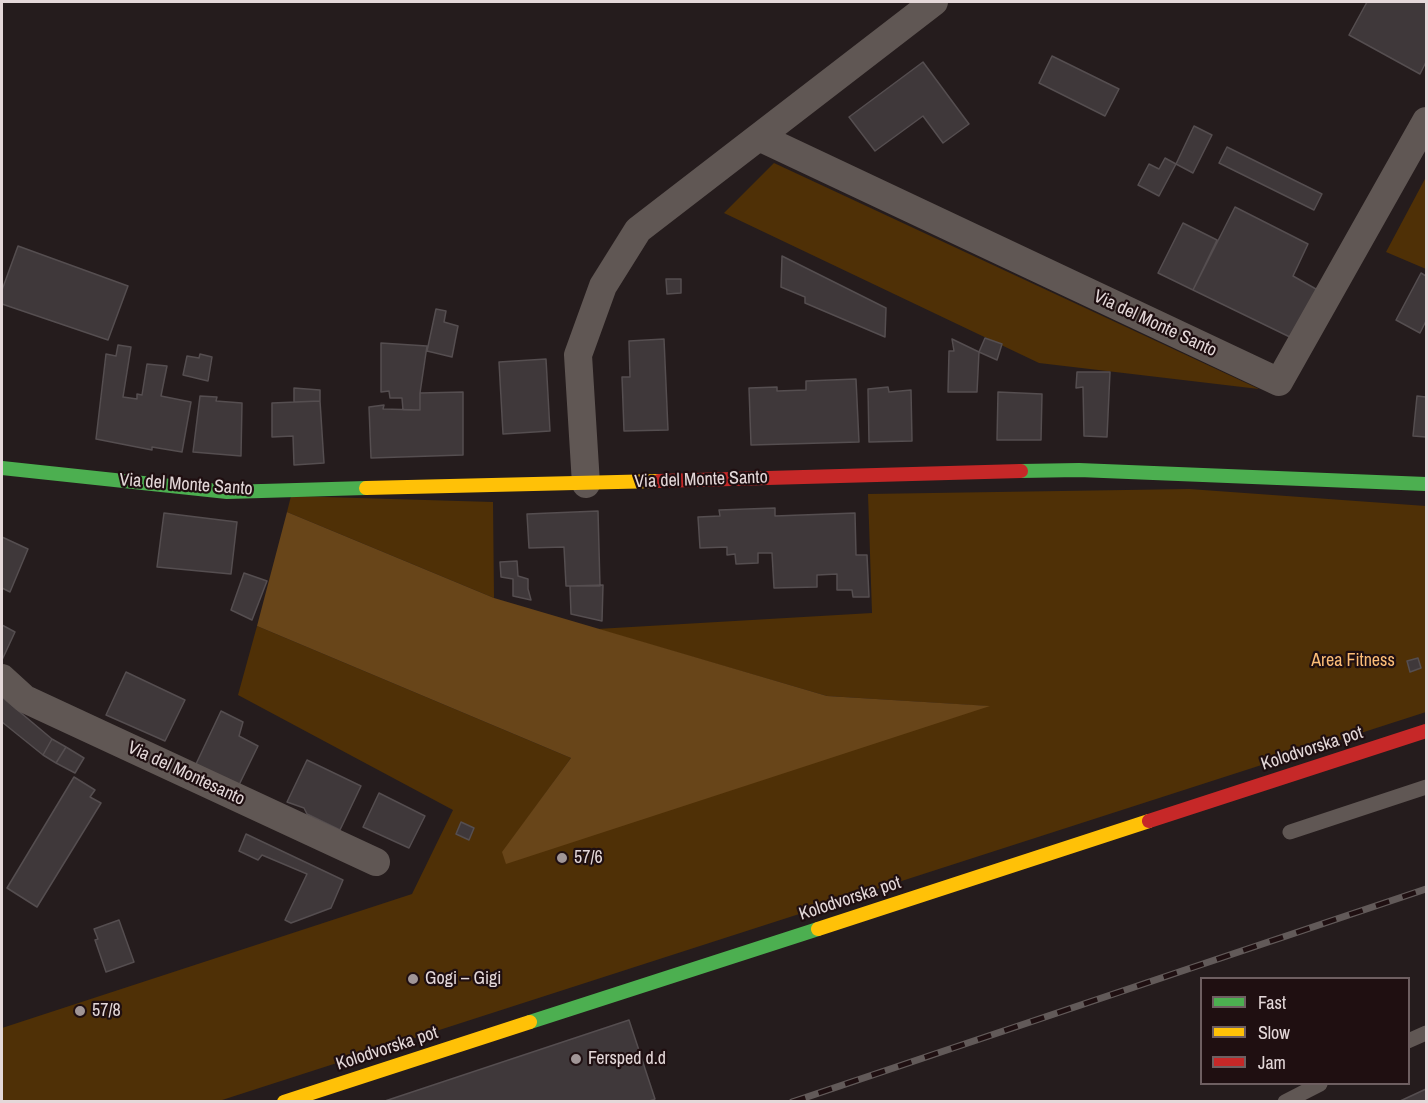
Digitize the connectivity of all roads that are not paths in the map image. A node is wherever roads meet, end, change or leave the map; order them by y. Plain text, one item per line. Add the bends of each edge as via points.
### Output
1 (934, 2) edge
2 (1426, 121) edge
3 (759, 137) junction
4 (2, 468) edge
5 (586, 483) junction
6 (1426, 484) edge
7 (2, 678) edge
8 (1426, 731) edge
9 (1426, 787) edge
10 (1290, 832) dead end
11 (376, 862) dead end
12 (1426, 1033) edge
13 (1410, 1040) edge
14 (1316, 1085) edge
15 (284, 1101) edge
16 (1285, 1101) edge

1 - 3 street
2 - 3 street, Via del Monte Santo via 1279,382
3 - 5 street via 638,230 603,286 578,355
4 - 5 main road, Via del Monte Santo via 227,492
5 - 6 main road, Via del Monte Santo via 1079,470
7 - 11 street, Via del Montesanto via 25,699
8 - 15 main road, Kolodvorska pot
9 - 10 lane
12 - 13 lane
14 - 16 lane

